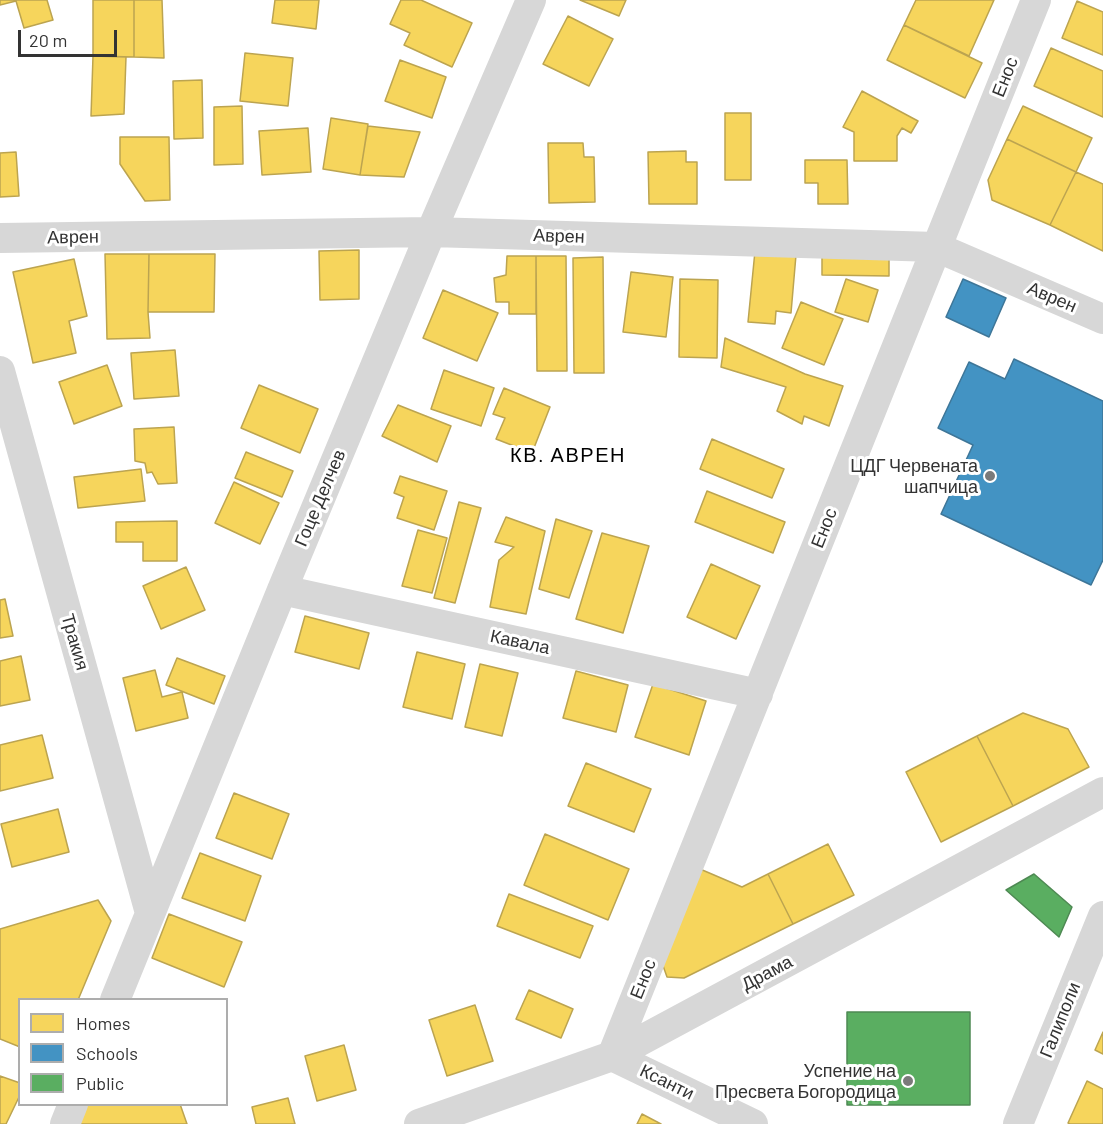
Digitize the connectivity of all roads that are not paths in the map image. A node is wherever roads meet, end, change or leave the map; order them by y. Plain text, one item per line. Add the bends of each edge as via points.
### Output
1 (531, 0) edge
2 (1036, 0) edge
3 (431, 232) junction
4 (0, 238) edge
5 (936, 247) junction
6 (1103, 319) edge
7 (0, 371) edge
8 (282, 590) junction
9 (758, 694) junction
10 (1103, 792) edge
11 (150, 913) junction
12 (1103, 916) edge
13 (115, 998) edge
14 (612, 1056) junction
15 (72, 1106) edge
16 (65, 1124) edge
17 (419, 1124) edge
18 (753, 1124) edge
19 (1018, 1124) edge

1 - 3 street, Гоце Делчев
2 - 5 street, Енос
3 - 4 street, Аврен
3 - 5 street, Аврен
3 - 8 street, Гоце Делчев
5 - 6 street, Аврен
5 - 9 street, Енос
7 - 11 street, Тракия
8 - 9 street, Кавала
8 - 11 street, Гоце Делчев
9 - 14 street, Енос
10 - 14 street, Драма
11 - 13 street, Гоце Делчев
12 - 19 street, Галиполи
14 - 17 street, Драма
14 - 18 street, Ксанти
15 - 16 street

